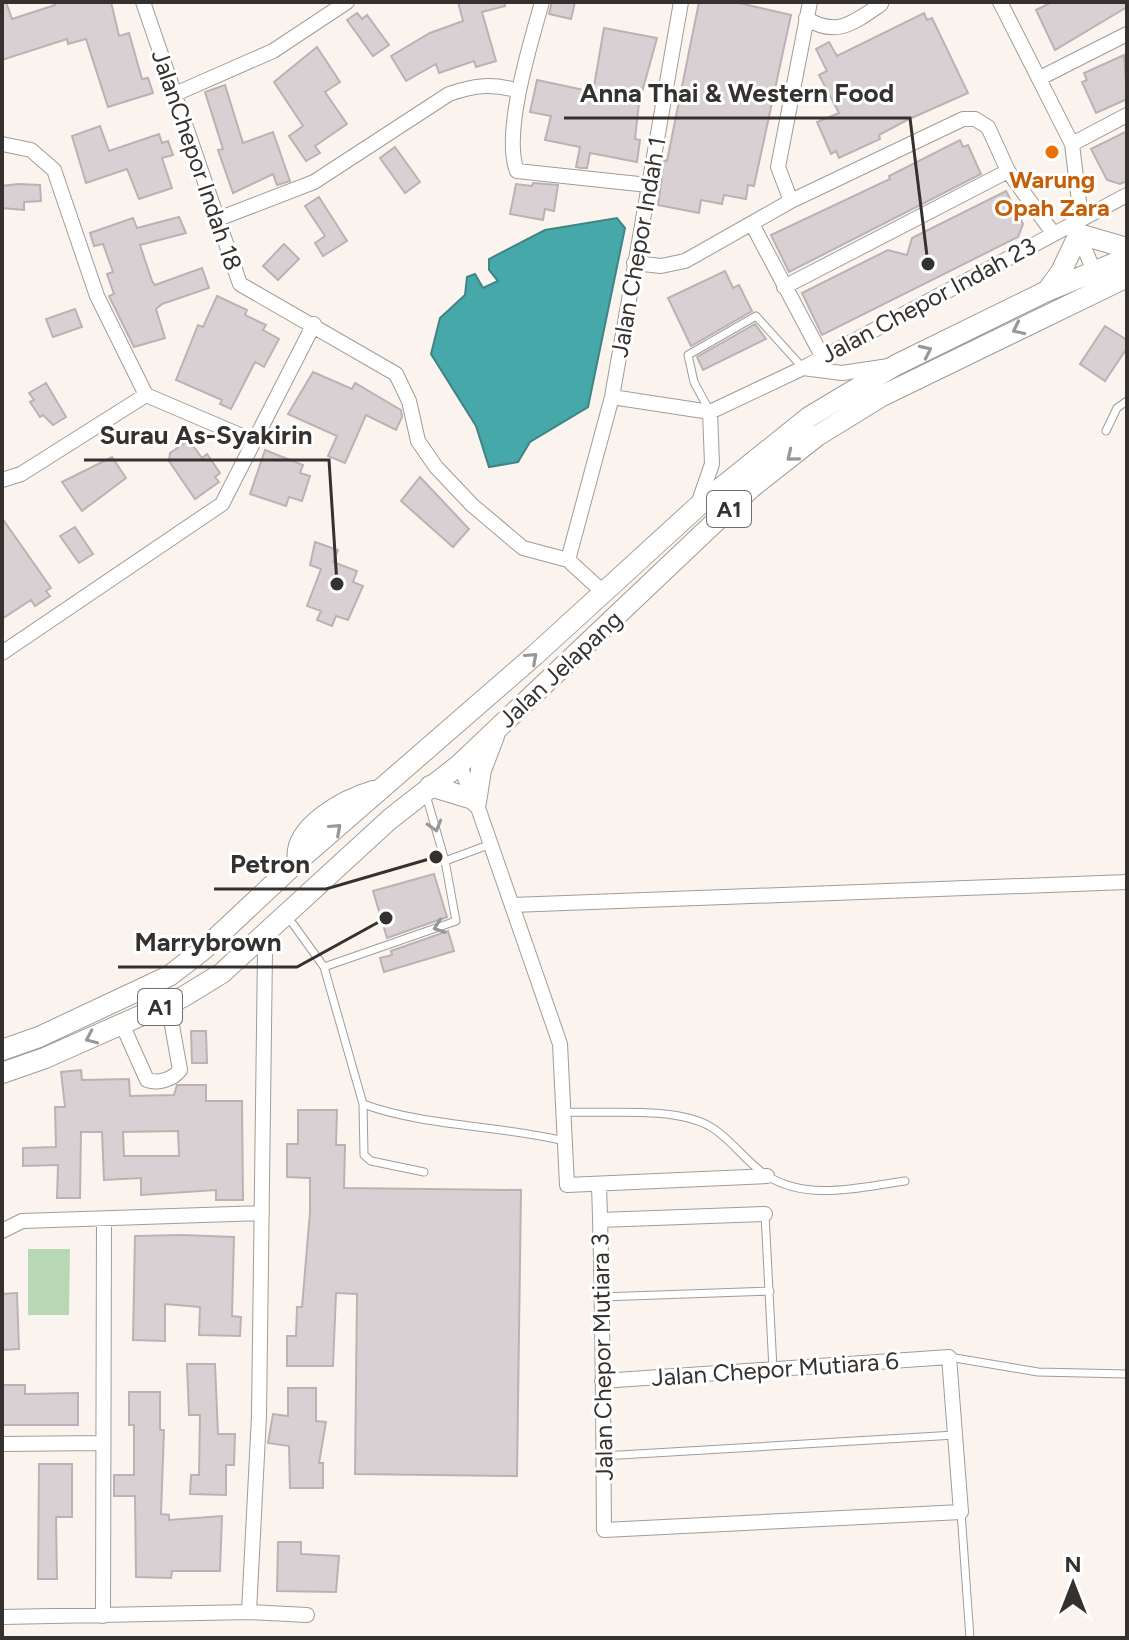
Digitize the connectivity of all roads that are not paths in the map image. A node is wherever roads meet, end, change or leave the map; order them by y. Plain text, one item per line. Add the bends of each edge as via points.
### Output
1 (143, 2) edge
2 (347, 2) edge
3 (542, 2) edge
4 (681, 2) edge
5 (810, 2) edge
6 (1000, 2) edge
7 (881, 4) dead end
8 (806, 18) junction
9 (1127, 34) edge
10 (1040, 78) junction
11 (519, 91) junction
12 (175, 94) junction
13 (1127, 115) edge
14 (2, 144) edge
15 (1072, 144) junction
16 (1008, 171) junction
17 (648, 185) junction
18 (1127, 195) edge
19 (791, 201) junction
20 (218, 219) junction
21 (752, 224) junction
22 (1078, 225) junction
23 (1053, 233) junction
24 (1127, 248) edge
25 (1127, 258) edge
26 (634, 263) junction
27 (1094, 271) junction
28 (1119, 280) edge
29 (784, 287) junction
30 (1047, 291) junction
31 (1088, 295) junction
32 (314, 324) junction
33 (822, 356) junction
34 (896, 365) junction
35 (803, 368) junction
36 (146, 395) junction
37 (612, 397) junction
38 (1127, 401) edge
39 (710, 412) junction
40 (1106, 431) dead end
41 (254, 441) junction
42 (2, 480) edge
43 (697, 507) junction
44 (568, 560) junction
45 (604, 593) junction
46 (2, 653) edge
47 (462, 719) junction
48 (497, 729) junction
49 (459, 765) junction
50 (407, 766) junction
51 (428, 788) junction
52 (476, 801) junction
53 (491, 844) junction
54 (445, 861) junction
55 (278, 881) junction
56 (1127, 882) edge
57 (512, 905) junction
58 (294, 914) junction
59 (265, 951) junction
60 (324, 967) junction
61 (222, 973) junction
62 (168, 1003) junction
63 (122, 1024) junction
64 (2, 1050) edge
65 (2, 1073) edge
66 (363, 1104) junction
67 (565, 1112) junction
68 (565, 1141) junction
69 (424, 1172) dead end
70 (767, 1176) junction
71 (905, 1181) dead end
72 (599, 1185) junction
73 (262, 1213) junction
74 (765, 1214) joint
75 (104, 1220) junction
76 (600, 1220) junction
77 (2, 1231) edge
78 (770, 1291) junction
79 (601, 1297) junction
80 (949, 1357) junction
81 (773, 1369) junction
82 (1127, 1374) edge
83 (602, 1381) junction
84 (955, 1435) junction
85 (102, 1443) junction
86 (2, 1444) edge
87 (603, 1456) junction
88 (961, 1512) junction
89 (249, 1612) junction
90 (307, 1615) dead end
91 (103, 1616) junction
92 (2, 1617) edge
93 (970, 1638) edge

1 - 12 street, JalanChepor Indah 18
2 - 12 street via 273,51
3 - 11 street
4 - 17 street, Jalan Chepor Indah 1
5 - 8 street
6 - 10 street
7 - 8 street via 835,29 822,29
8 - 19 street via 778,167
9 - 10 street
10 - 15 street
11 - 17 street via 512,159 517,171
11 - 20 street via 496,84 449,94 314,182
12 - 20 street, JalanChepor Indah 18
13 - 15 street
14 - 36 street via 31,150 54,170 97,296
15 - 22 street
16 - 19 street via 988,127 975,119 957,121
16 - 23 street
16 - 29 street
17 - 26 street, Jalan Chepor Indah 1
18 - 22 street, Jalan Chepor Indah 23
19 - 21 street
20 - 32 street, JalanChepor Indah 18 via 240,284
21 - 26 street via 685,261 661,266
21 - 29 street
22 - 23 street, Jalan Chepor Indah 23
22 - 24 main road
22 - 27 street
22 - 30 main road via 1061,272
23 - 33 street, Jalan Chepor Indah 23
25 - 27 main road, Jalan Jelapang / A1
26 - 37 street, Jalan Chepor Indah 1
27 - 28 main road
27 - 30 main road, Jalan Jelapang / A1
27 - 31 main road
28 - 31 main road, Jalan Jelapang / A1
29 - 33 street
34 -> 30 main road, Jalan Jelapang / A1
31 -> 48 main road, Jalan Jelapang / A1 via 882,396 817,436 751,488
32 - 41 street
32 - 44 street, JalanChepor Indah 18 via 396,374 418,441 463,496 523,548
33 - 35 street, Jalan Chepor Indah 23
34 - 35 street via 842,373
34 - 43 main road, Jalan Jelapang / A1 via 809,417
35 - 39 street, Jalan Chepor Indah 23
35 - 39 lane via 756,316 688,355 694,382
36 - 41 street
36 - 42 street via 21,474
37 - 39 street
37 - 44 street, Jalan Chepor Indah 1
38 - 40 lane via 1117,408
39 - 43 street via 712,464
41 - 46 street via 222,504
43 - 45 main road, Jalan Jelapang / A1
44 - 45 street
47 -> 45 main road, Jalan Jelapang / A1
47 - 49 main road via 454,742
47 - 50 main road, Jalan Jelapang / A1
48 - 49 main road, Jalan Jelapang / A1
48 - 52 main road
49 - 50 main road
49 - 51 main road, Jalan Jelapang / A1
49 - 52 street
55 -> 50 main road, Jalan Jelapang / A1 via 298,861 298,842 344,800 381,789
51 - 52 main road
51 -> 54 lane
51 - 58 main road, Jalan Jelapang / A1
52 - 53 street
53 - 54 lane
53 - 57 street
54 -> 60 lane via 456,921
55 - 58 main road via 293,888
55 - 64 main road, A1 via 169,976
56 - 57 street
57 - 67 street via 560,1044
58 - 59 main road
58 - 60 lane
58 - 61 main road, Jalan Jelapang / A1
59 - 61 main road
59 - 73 street
60 - 66 lane
61 - 62 main road, Jalan Jelapang / A1
62 - 63 main road, Jalan Jelapang / A1
62 - 63 street via 180,1070 176,1075 156,1083 147,1080
63 -> 65 main road, Jalan Jelapang / A1
66 - 68 lane via 389,1114 516,1129
66 - 69 lane via 364,1155
67 - 68 street
67 - 70 lane via 674,1115 710,1126
68 - 72 street via 567,1185
70 - 71 lane via 796,1187 835,1191
70 - 72 street
72 - 76 street, Jalan Chepor Mutiara 3
73 - 75 street
73 - 89 street
74 - 76 street
74 - 78 lane
75 - 77 street via 22,1221
75 - 85 street
76 - 79 street, Jalan Chepor Mutiara 3
78 - 79 lane
78 - 81 lane
79 - 83 street, Jalan Chepor Mutiara 3
80 - 81 street, Jalan Chepor Mutiara 6
80 - 82 lane via 1038,1372
80 - 84 street
81 - 83 street, Jalan Chepor Mutiara 6
83 - 87 street, Jalan Chepor Mutiara 3
84 - 87 lane
84 - 88 street
85 - 86 street
85 - 91 street
87 - 88 street, Jalan Chepor Mutiara 3 via 604,1530
88 - 93 lane
89 - 90 street
89 - 91 street
91 - 92 street

